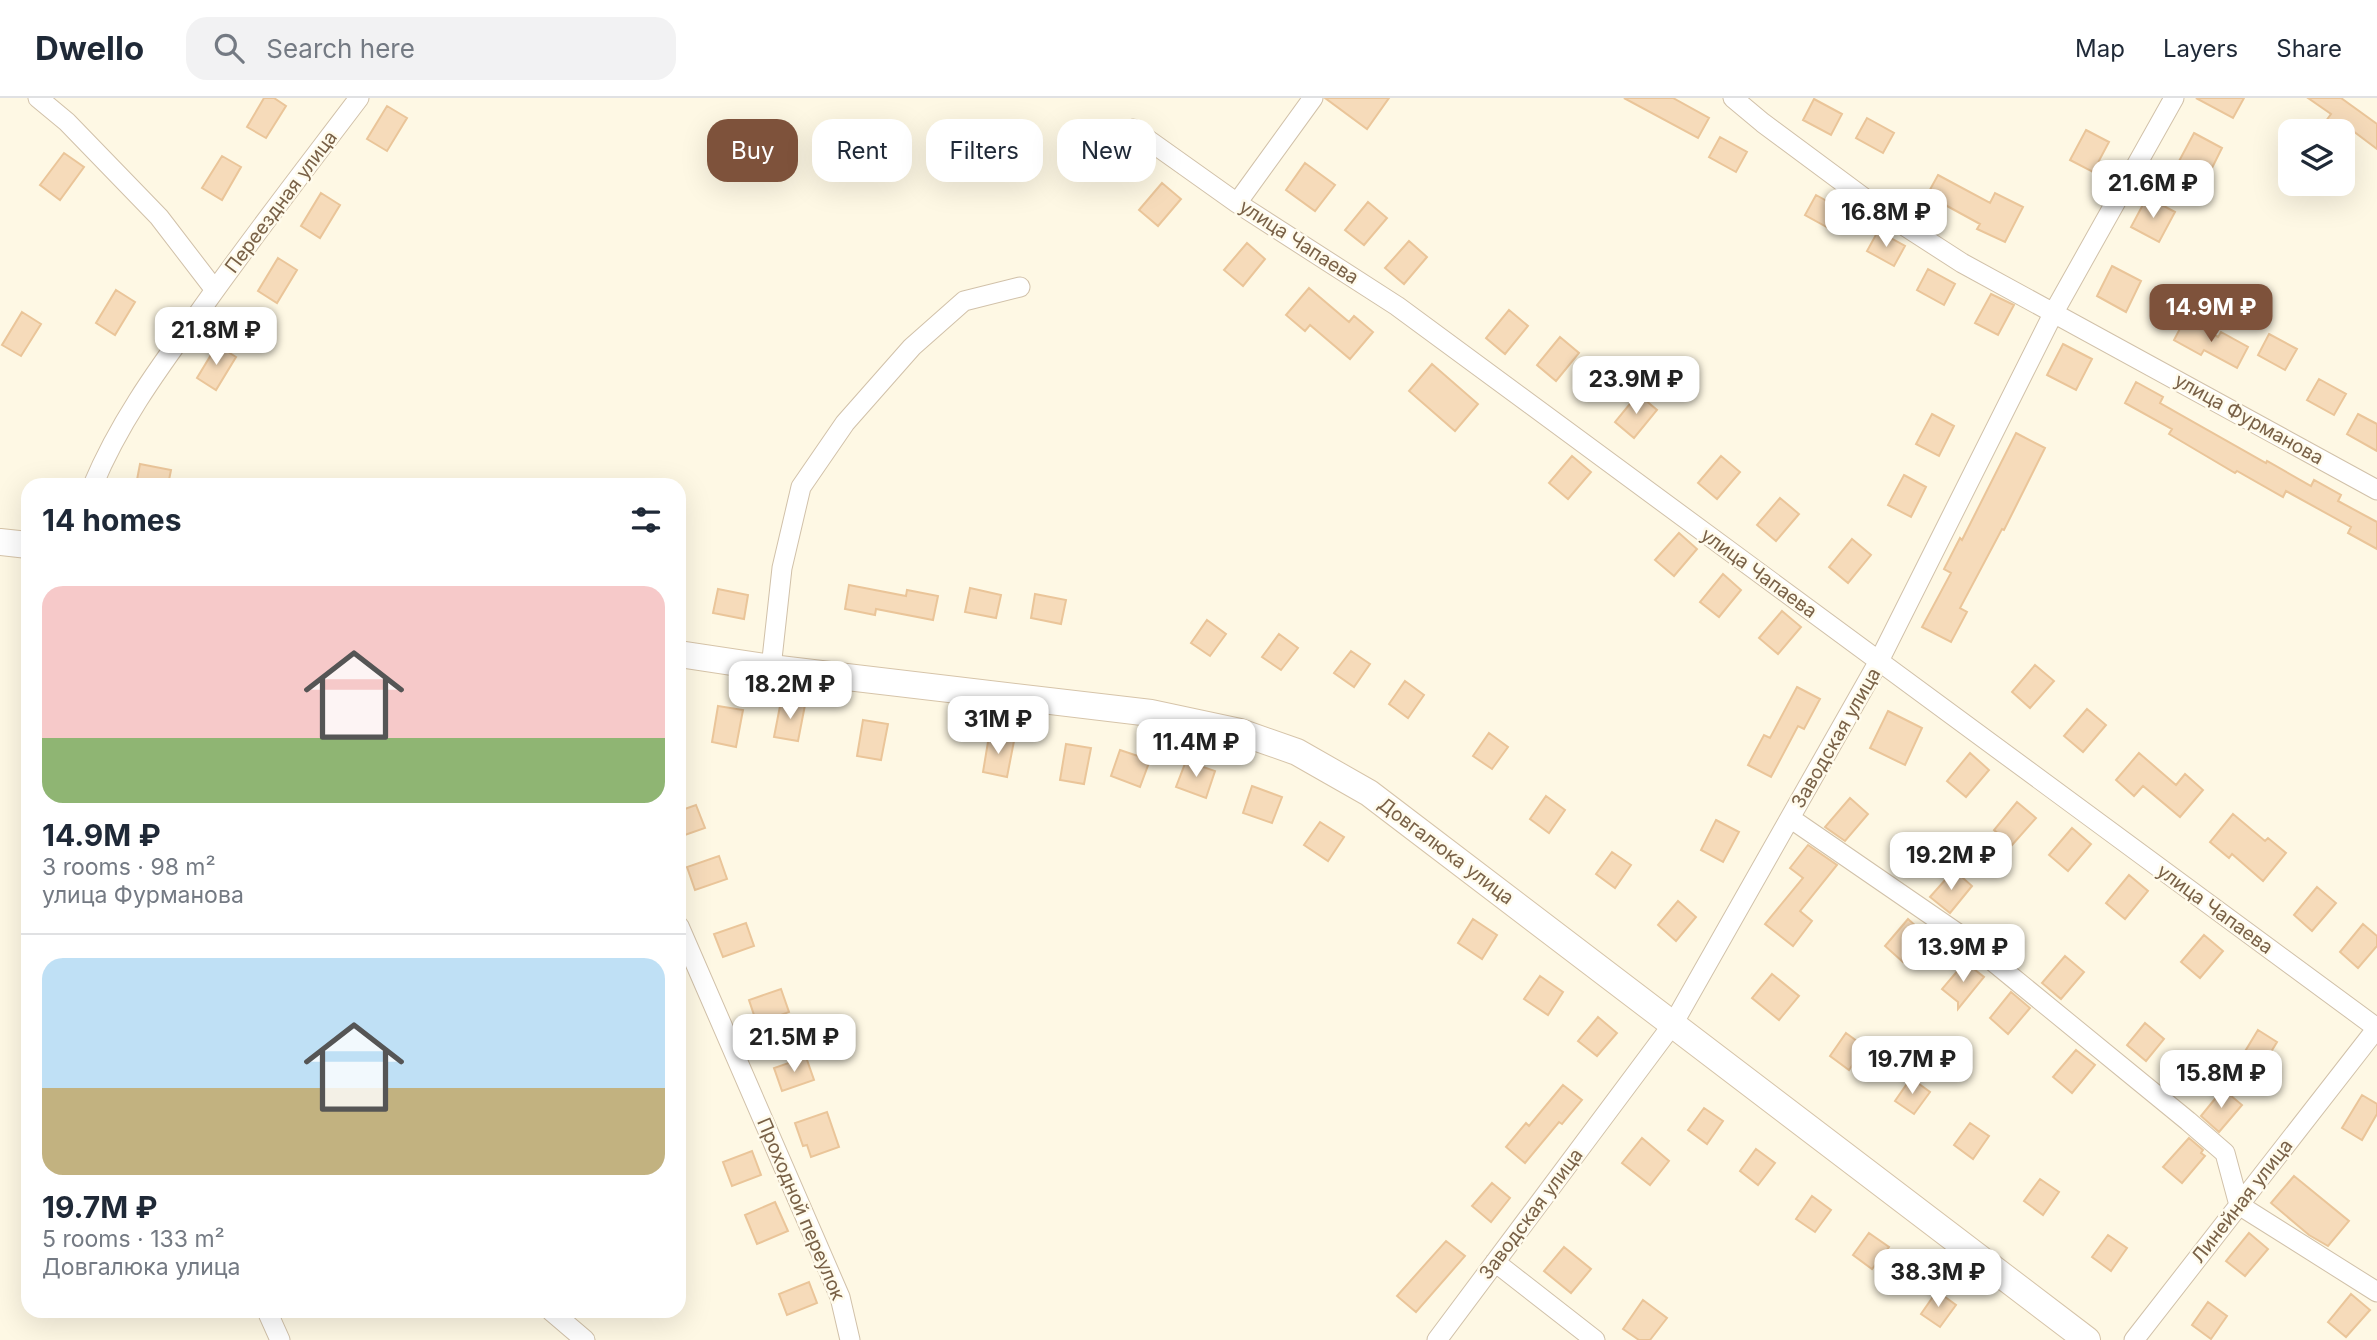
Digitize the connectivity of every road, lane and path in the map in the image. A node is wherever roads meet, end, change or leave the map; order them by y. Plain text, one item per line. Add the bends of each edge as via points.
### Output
1 (38, 98) edge
2 (359, 98) edge
3 (1313, 98) edge
4 (1733, 98) edge
5 (2174, 98) edge
6 (1156, 145) edge
7 (1237, 203) junction
8 (1020, 287) dead end
9 (215, 290) junction
10 (2054, 312) junction
11 (96, 478) edge
12 (2377, 490) edge
13 (0, 541) edge
14 (21, 544) edge
15 (686, 655) edge
16 (1879, 662) junction
17 (771, 668) junction
18 (1790, 818) junction
19 (686, 942) edge
20 (1673, 1024) junction
21 (2377, 1028) edge
22 (2239, 1205) junction
23 (1495, 1262) junction
24 (2377, 1292) edge
25 (270, 1318) edge
26 (559, 1318) edge
27 (280, 1340) edge
28 (584, 1340) edge
29 (850, 1340) edge
30 (1437, 1340) edge
31 (1595, 1340) edge
32 (2087, 1340) edge
33 (2134, 1340) edge

1 - 9 street via 67,121 159,217
2 - 9 street, Переездная улица
3 - 7 street
4 - 10 street, улица Фурманова via 1883,212 1962,263
5 - 10 street, Заводская улица
6 - 7 street, улица Чапаева
7 - 16 street, улица Чапаева via 1397,306
8 - 17 street via 964,301 912,347 845,423 801,487 782,568
9 - 11 street, Переездная улица via 139,396
10 - 12 street, улица Фурманова
10 - 16 street, Заводская улица
13 - 14 street
15 - 17 street, Довгалюка улица
16 - 18 street, Заводская улица
16 - 21 street, улица Чапаева
17 - 20 street, Довгалюка улица via 1152,713 1240,732 1297,752 1369,793
18 - 20 street, Заводская улица
18 - 22 street via 1963,937 2188,1121 2225,1153
19 - 29 street, Проходной переулок via 840,1297
20 - 23 street, Заводская улица
20 - 32 street, Довгалюка улица
21 - 22 street, Линейная улица
22 - 24 street
22 - 33 street, Линейная улица
23 - 30 street, Заводская улица
23 - 31 street
25 - 27 street
26 - 28 street

